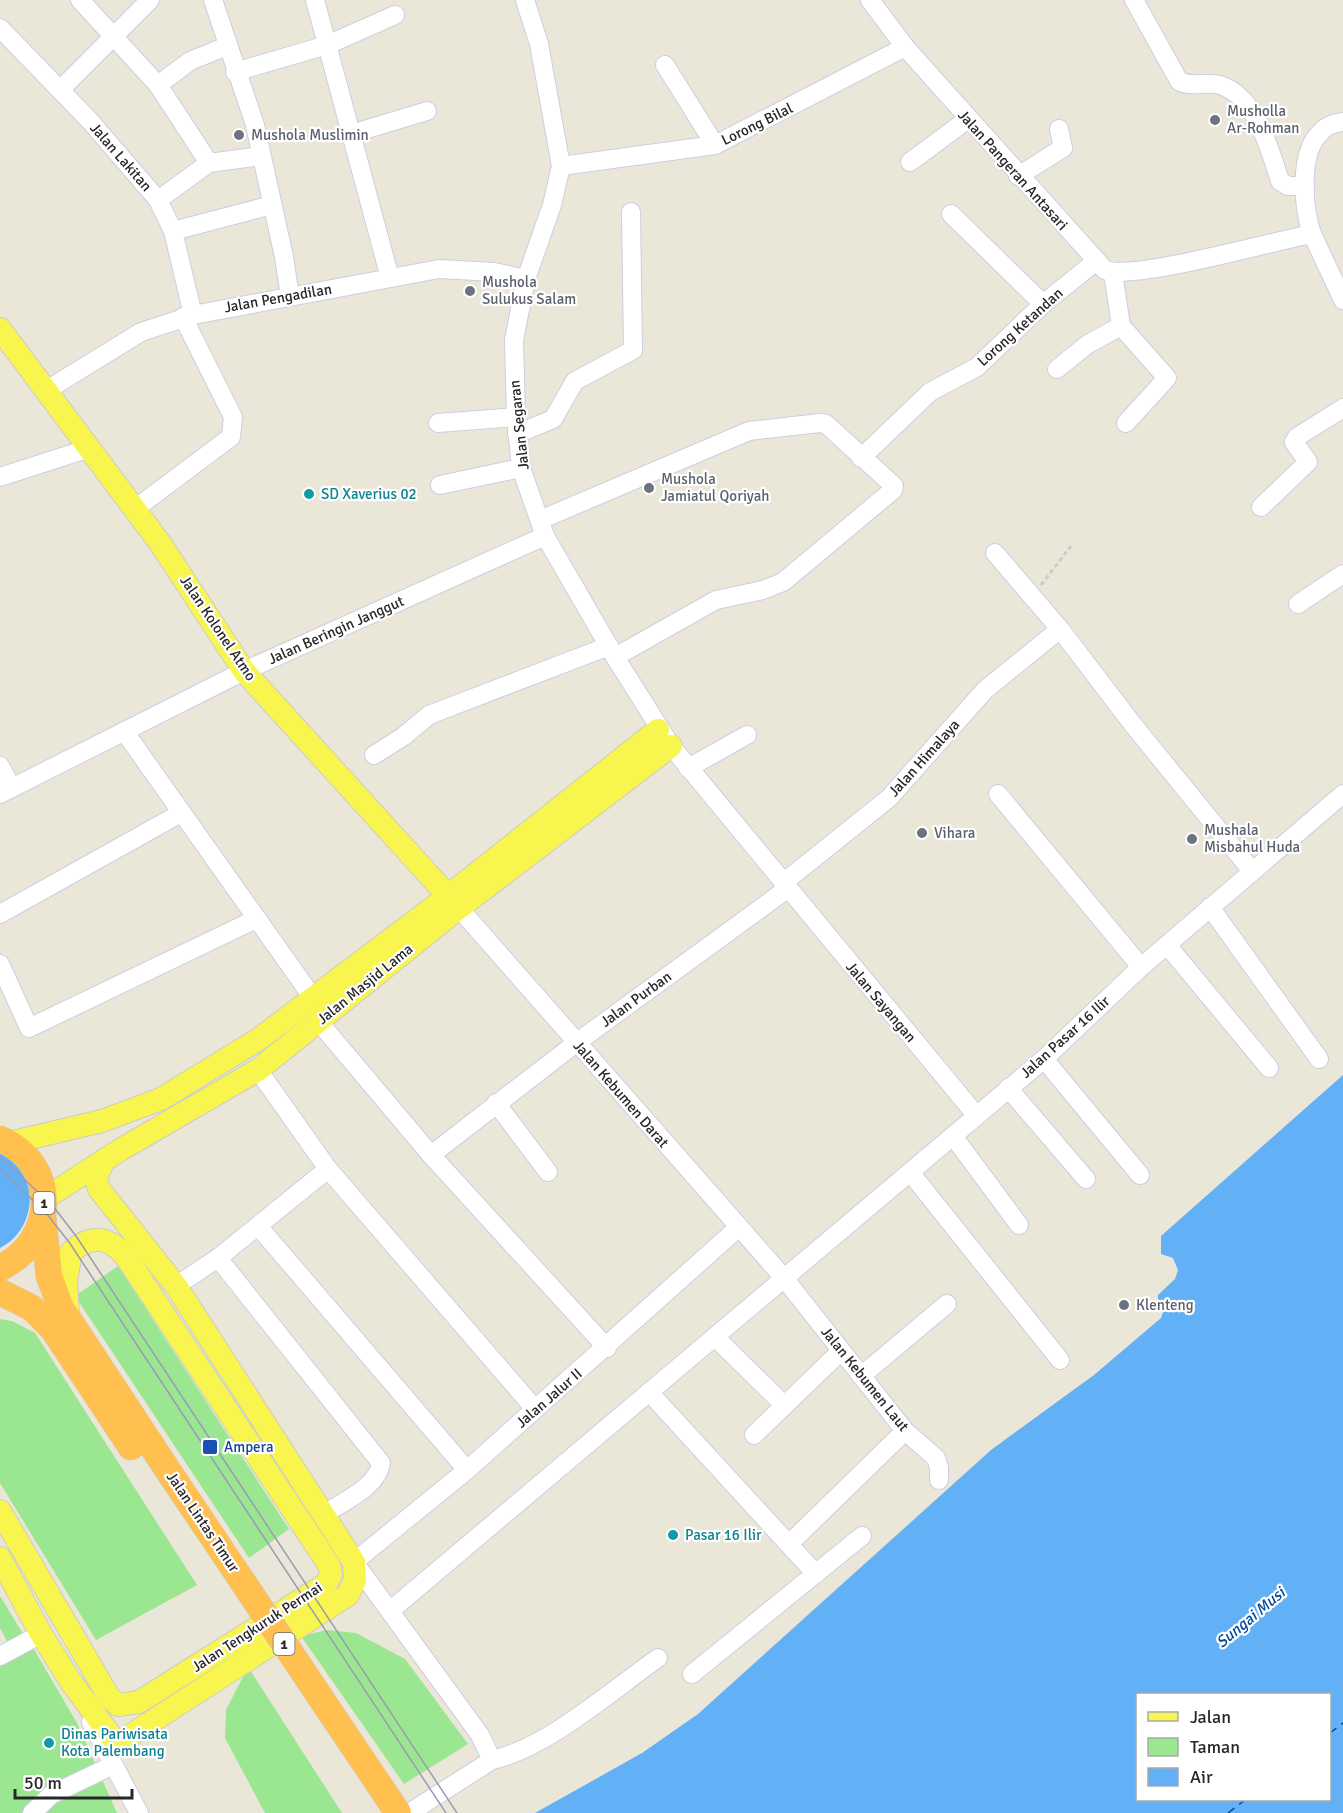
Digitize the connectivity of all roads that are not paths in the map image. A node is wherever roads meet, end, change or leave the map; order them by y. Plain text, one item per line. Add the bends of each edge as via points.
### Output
1 (80, 0) edge
2 (150, 0) edge
3 (213, 0) edge
4 (315, 0) edge
5 (525, 0) edge
6 (1134, 0) edge
7 (879, 4) edge
8 (395, 15) dead end
9 (0, 27) edge
10 (115, 36) junction
11 (327, 45) junction
12 (227, 46) junction
13 (904, 47) junction
14 (665, 65) dead end
15 (236, 72) junction
16 (158, 85) junction
17 (60, 90) junction
18 (427, 111) dead end
19 (968, 119) junction
20 (1343, 122) edge
21 (1059, 129) dead end
22 (351, 134) junction
23 (715, 145) junction
24 (261, 156) junction
25 (910, 162) dead end
26 (208, 163) junction
27 (561, 166) junction
28 (1018, 176) junction
29 (1305, 186) junction
30 (158, 200) junction
31 (272, 205) junction
32 (631, 212) dead end
33 (951, 214) dead end
34 (173, 231) junction
35 (1312, 234) junction
36 (1095, 262) junction
37 (1113, 273) junction
38 (390, 278) junction
39 (526, 279) junction
40 (290, 296) junction
41 (1343, 300) edge
42 (1043, 304) junction
43 (188, 316) junction
44 (1121, 326) junction
45 (0, 330) edge
46 (1057, 369) dead end
47 (47, 390) junction
48 (1343, 408) edge
49 (438, 423) dead end
50 (1126, 423) dead end
51 (516, 426) junction
52 (90, 448) junction
53 (861, 458) junction
54 (521, 468) junction
55 (0, 477) edge
56 (440, 485) dead end
57 (1261, 507) dead end
58 (135, 509) junction
59 (543, 528) junction
60 (995, 553) dead end
61 (1343, 574) edge
62 (1298, 604) dead end
63 (1060, 629) junction
64 (612, 652) junction
65 (244, 671) junction
66 (124, 731) junction
67 (747, 735) dead end
68 (664, 738) junction
69 (374, 755) dead end
70 (0, 766) edge
71 (688, 768) junction
72 (6, 791) edge
73 (1343, 794) edge
74 (998, 795) dead end
75 (181, 813) junction
76 (1252, 871) junction
77 (785, 886) junction
78 (453, 902) junction
79 (1210, 907) junction
80 (0, 914) edge
81 (256, 919) junction
82 (1167, 945) junction
83 (0, 964) edge
84 (1141, 967) junction
85 (313, 998) junction
86 (318, 1021) junction
87 (576, 1043) junction
88 (1044, 1059) junction
89 (1318, 1059) dead end
90 (1269, 1068) dead end
91 (258, 1070) junction
92 (1008, 1088) junction
93 (496, 1103) junction
94 (129, 1111) junction
95 (976, 1115) junction
96 (952, 1136) junction
97 (142, 1137) junction
98 (4, 1141) edge
99 (431, 1155) junction
100 (105, 1160) junction
101 (328, 1169) junction
102 (548, 1172) dead end
103 (910, 1172) junction
104 (1140, 1175) dead end
105 (1086, 1179) dead end
106 (44, 1208) junction
107 (1019, 1225) dead end
108 (258, 1226) junction
109 (739, 1227) junction
110 (123, 1238) junction
111 (218, 1258) junction
112 (0, 1268) edge
113 (784, 1278) junction
114 (176, 1286) junction
115 (0, 1292) edge
116 (947, 1304) dead end
117 (68, 1321) junction
118 (715, 1337) junction
119 (607, 1348) junction
120 (842, 1351) junction
121 (1060, 1360) dead end
122 (861, 1376) junction
123 (649, 1392) junction
124 (784, 1405) junction
125 (535, 1409) junction
126 (904, 1431) junction
127 (754, 1435) dead end
128 (467, 1470) junction
129 (164, 1480) junction
130 (939, 1480) dead end
131 (0, 1511) edge
132 (323, 1515) junction
133 (862, 1536) dead end
134 (19, 1540) junction
135 (790, 1543) junction
136 (0, 1556) edge
137 (354, 1562) junction
138 (816, 1574) junction
139 (348, 1595) junction
140 (386, 1604) junction
141 (41, 1634) junction
142 (0, 1656) edge
143 (658, 1658) dead end
144 (692, 1674) dead end
145 (71, 1682) junction
146 (492, 1760) junction
147 (113, 1765) junction
148 (32, 1813) edge
149 (139, 1813) edge
150 (377, 1813) edge
151 (398, 1813) edge
152 (409, 1813) edge

1 - 10 street
2 - 10 street
3 - 12 street
4 - 11 street
5 - 27 street, Jalan Segaran via 539,44
6 - 29 street via 1179,81 1220,85 1231,90 1260,125 1280,181 1288,186
7 - 13 street, Jalan Pangeran Antasari
8 - 11 street
9 - 17 street, Jalan Lakitan
10 - 16 street
10 - 17 street
11 - 15 street
11 - 22 street
12 - 15 street
12 - 16 street via 190,61
13 - 19 street, Jalan Pangeran Antasari
13 - 23 street, Lorong Bilal
14 - 23 street
15 - 24 street via 255,125
16 - 26 street
17 - 30 street, Jalan Lakitan
18 - 22 street
19 - 25 street
19 - 28 street, Jalan Pangeran Antasari
20 - 29 street via 1322,130 1316,138 1305,163
21 - 28 street via 1063,148
22 - 38 street
23 - 27 street, Lorong Bilal
24 - 26 street
24 - 31 street
26 - 30 street
27 - 39 street, Jalan Segaran
28 - 36 street, Jalan Pangeran Antasari
29 - 35 street
30 - 34 street, Jalan Lakitan
31 - 34 street
31 - 40 street
32 - 51 street via 633,350 575,381 553,418
33 - 42 street
34 - 43 street, Jalan Lakitan
35 - 37 street via 1190,261
35 - 41 street
36 - 37 street, Jalan Pangeran Antasari
36 - 42 street, Lorong Ketandan
37 - 44 street
38 - 39 street, Jalan Pengadilan via 439,269 494,272
38 - 40 street, Jalan Pengadilan
39 - 51 street, Jalan Segaran via 514,340
40 - 43 street, Jalan Pengadilan
42 - 53 street, Lorong Ketandan via 977,367 938,387
43 - 47 street, Jalan Pengadilan via 141,332
43 - 58 street, Jalan Lakitan via 233,417 233,431 231,437
44 - 46 street via 1088,344
44 - 50 street via 1167,378
45 - 47 main road, Jalan Kolonel Atmo
47 - 52 main road, Jalan Kolonel Atmo
48 - 57 street via 1296,437 1296,448 1308,462
49 - 51 street
51 - 54 street, Jalan Segaran
52 - 55 street
52 - 58 main road, Jalan Kolonel Atmo
53 - 59 street, Jalan Beringin Janggut via 824,422 749,431
53 - 64 street via 894,486 893,490 783,582 716,600
54 - 56 street
54 - 59 street, Jalan Segaran
58 - 65 main road, Jalan Kolonel Atmo
59 - 64 street, Jalan Segaran
59 - 65 street, Jalan Beringin Janggut
60 - 63 street
61 - 62 street
63 - 76 street
63 - 77 street, Jalan Himalaya via 985,690 889,798
64 - 68 street, Jalan Segaran
64 - 69 street via 429,715
65 - 66 street, Jalan Beringin Janggut
65 - 78 main road, Jalan Kolonel Atmo
66 - 72 street, Jalan Beringin Janggut
66 - 75 street
67 - 71 street
68 - 71 street, Jalan Segaran
68 - 78 main road, Jalan Masjid Lama
70 - 72 street
71 - 77 street, Jalan Segaran
73 - 76 street, Jalan Pasar 16 Ilir
74 - 84 street
75 - 80 street
75 - 81 street
76 - 79 street, Jalan Pasar 16 Ilir
77 - 87 street, Jalan Purban
77 - 95 street, Jalan Sayangan
78 - 85 main road
78 - 86 main road, Jalan Masjid Lama
78 - 87 street, Jalan Kebumen Darat
79 - 82 street, Jalan Pasar 16 Ilir
79 - 89 street
81 - 83 street via 29,1028
81 - 85 street
82 - 84 street, Jalan Pasar 16 Ilir
82 - 90 street
84 - 88 street, Jalan Pasar 16 Ilir
85 - 94 main road via 259,1039 161,1099
86 - 91 main road, Jalan Masjid Lama
86 - 99 street
87 - 93 street, Jalan Purban
87 - 109 street, Jalan Kebumen Darat
88 - 92 street, Jalan Pasar 16 Ilir
88 - 104 street
91 - 97 main road, Jalan Masjid Lama
91 - 101 street
92 - 95 street, Jalan Pasar 16 Ilir
92 - 105 street
93 - 99 street, Jalan Purban
93 - 102 street
94 - 97 main road
94 - 98 main road via 102,1121
95 - 96 street, Jalan Pasar 16 Ilir
96 - 103 street, Jalan Pasar 16 Ilir
96 - 107 street
97 - 100 main road, Jalan Masjid Lama
98 - 106 highway, 1 via 20,1149 34,1167
99 - 119 street
100 - 106 main road, Jalan Masjid Lama
100 - 110 main road, Jalan Tengkuruk Permai via 96,1184
101 - 108 street
101 - 125 street
103 - 113 street, Jalan Pasar 16 Ilir
103 - 121 street
106 - 112 highway, 1 via 37,1235 27,1250
106 - 117 highway, Jalan Lintas Timur / 1 via 52,1287
108 - 111 street
108 - 128 street
109 - 113 street, Jalan Kebumen Darat
109 - 119 street, Jalan Jalur II
110 - 114 main road, Jalan Tengkuruk Permai
110 - 117 main road via 85,1242 71,1252 66,1282
110 - 134 main road, Jalan Tengkuruk Permai via 131,1264 329,1565 331,1574 326,1584 139,1702 118,1705 109,1697
111 - 114 street
111 - 132 street via 381,1463 380,1473 368,1485
113 - 118 street, Jalan Pasar 16 Ilir
113 - 120 street, Jalan Kebumen Laut
114 - 132 main road, Jalan Tengkuruk Permai
115 - 129 highway, Jalan Lintas Timur / 1 via 32,1308 53,1329
116 - 122 street
117 - 129 highway, Jalan Lintas Timur / 1
118 - 123 street, Jalan Pasar 16 Ilir
118 - 124 street
119 - 125 street, Jalan Jalur II
120 - 122 street, Jalan Kebumen Laut
120 - 124 street
122 - 126 street, Jalan Kebumen Laut
123 - 135 street
123 - 140 street, Jalan Pasar 16 Ilir
124 - 127 street
125 - 128 street, Jalan Jalur II
126 - 130 street, Jalan Kebumen Laut via 936,1458
126 - 135 street
128 - 137 street, Jalan Jalur II
129 - 150 highway, Jalan Lintas Timur / 1
129 - 151 highway, Jalan Lintas Timur / 1, bridge
131 - 134 main road, Jalan Tengkuruk Permai
132 - 137 main road, Jalan Tengkuruk Permai
133 - 138 street
134 - 136 main road
135 - 138 street
136 - 141 main road
137 - 139 main road via 355,1580
137 - 140 street
138 - 144 street
139 - 140 street
139 - 145 main road via 117,1744
140 - 146 street via 480,1735
141 - 142 street
141 - 145 main road
143 - 146 street via 548,1736 517,1753
145 - 147 street
146 - 152 street
147 - 148 street via 51,1795
147 - 149 street

